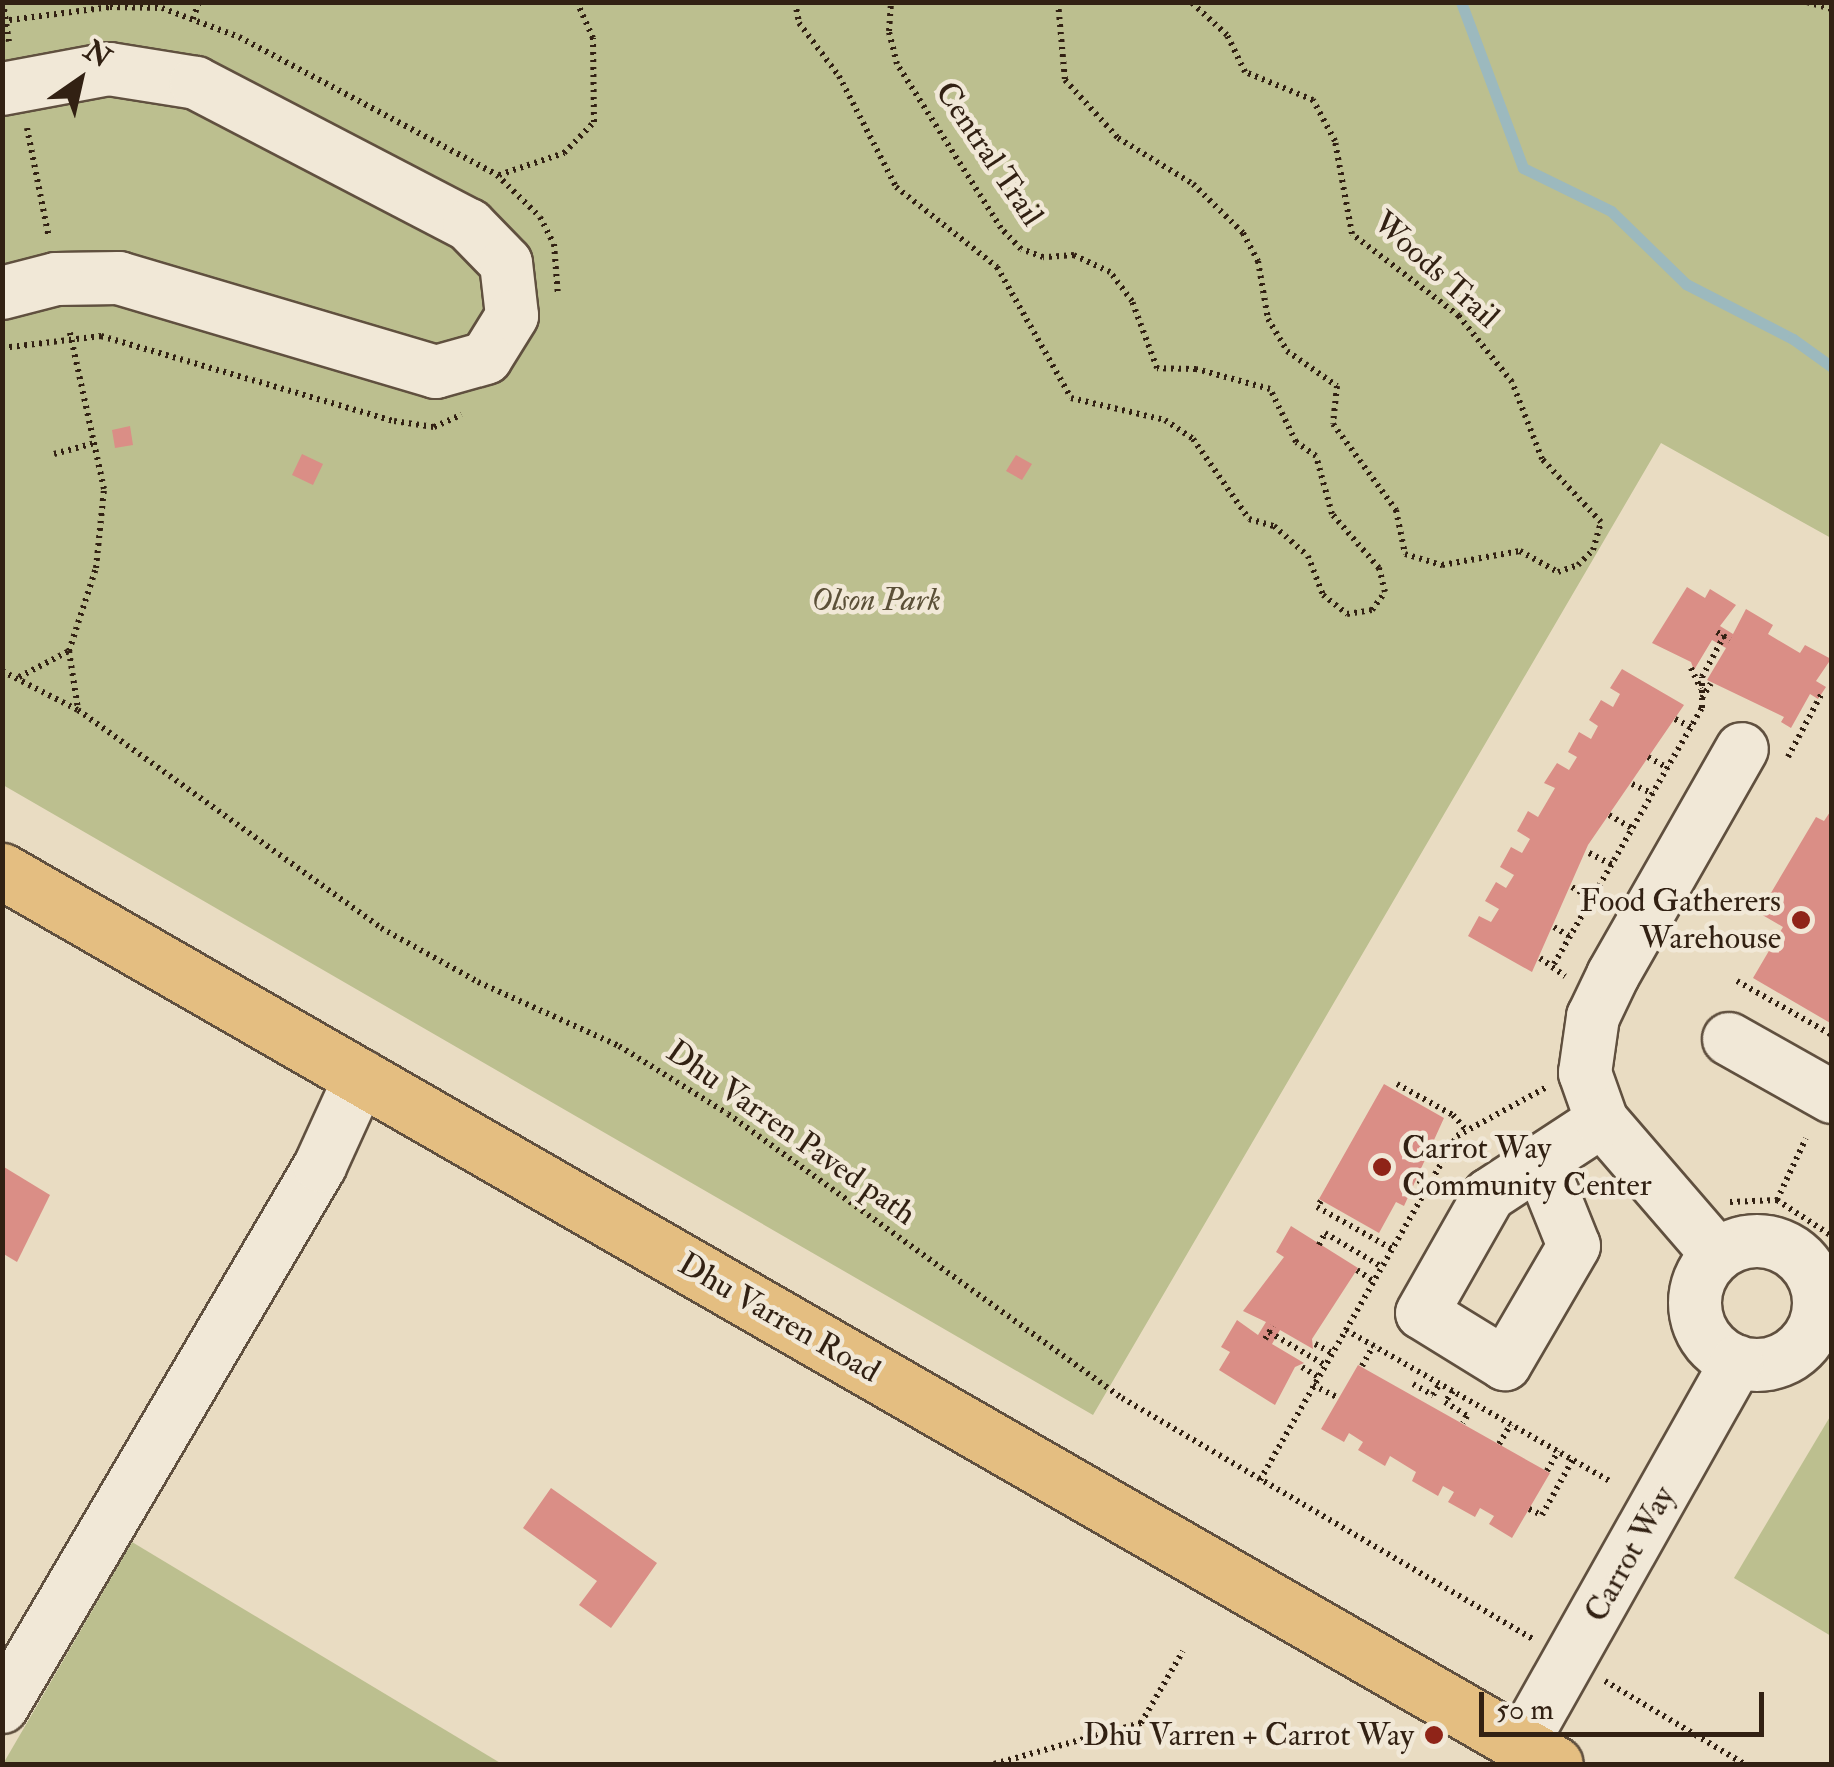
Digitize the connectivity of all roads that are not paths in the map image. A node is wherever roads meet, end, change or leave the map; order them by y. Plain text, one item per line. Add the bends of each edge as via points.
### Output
1 (10, 87) edge
2 (2, 293) edge
3 (1758, 750) road end
4 (2, 871) edge
5 (1728, 1040) dead end
6 (361, 1076) junction
7 (1819, 1117) edge
8 (1602, 1121) junction
9 (1540, 1164) dead end
10 (1719, 1230) junction
11 (1825, 1291) edge
12 (1738, 1362) junction
13 (2, 1707) edge
14 (1538, 1755) edge

1 - 2 street via 108,68 196,82 469,225 506,263 512,316 486,358 436,372 119,278 56,280
3 - 8 street via 1593,1017 1586,1073
4 - 6 main road, Dhu Varren Road
5 - 7 street
6 - 13 street via 320,1166
6 - 14 main road, Dhu Varren Road
8 - 9 street
8 - 10 street
10 - 11 street via 1735,1244 1776,1242 1808,1266
10 - 12 street via 1694,1305 1707,1340
11 - 12 street via 1816,1324 1793,1354 1776,1363
12 - 14 street, Carrot Way

